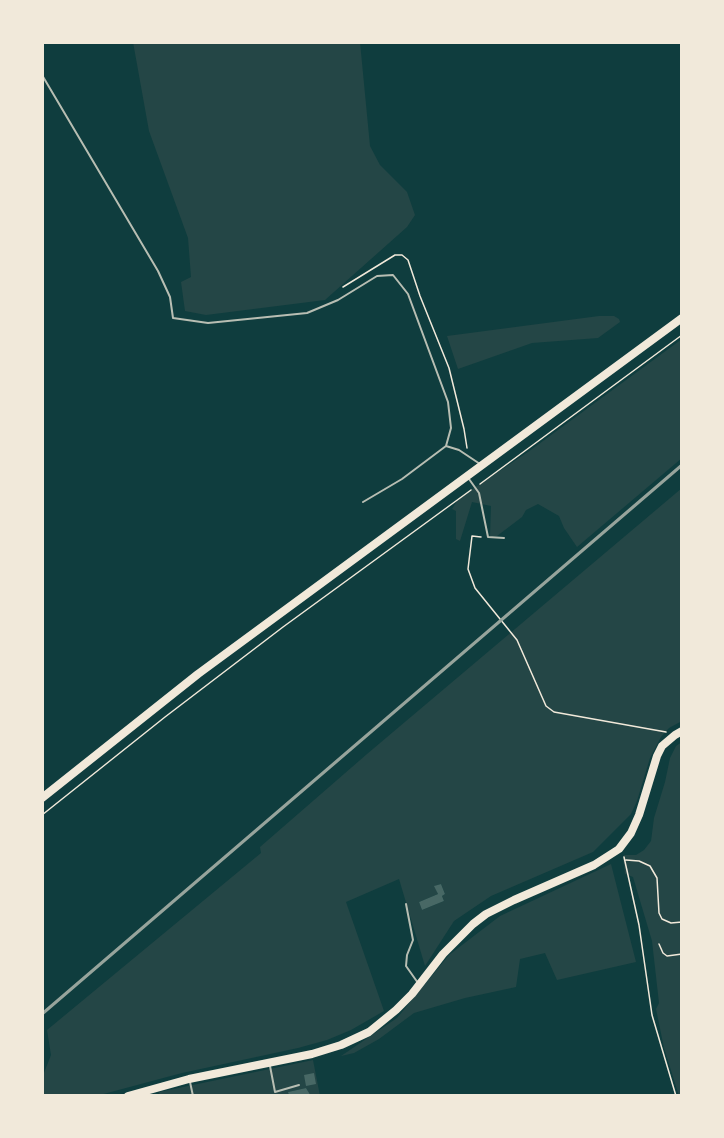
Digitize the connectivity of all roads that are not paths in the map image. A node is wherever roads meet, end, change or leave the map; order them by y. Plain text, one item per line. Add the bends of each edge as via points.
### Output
1 (42, 75) edge
2 (682, 318) edge
3 (446, 446) junction
4 (481, 465) junction
5 (467, 475) junction
6 (363, 502) dead end
7 (504, 538) dead end
8 (678, 733) edge
9 (42, 798) edge
10 (406, 904) dead end
11 (419, 985) junction
12 (269, 1062) junction
13 (189, 1079) junction
14 (299, 1085) dead end
15 (128, 1096) edge
16 (194, 1096) edge

1 - 3 lane via 158,272 170,297 173,318 208,323 306,313 338,300 377,276 393,275 408,294 448,402 451,428
2 - 4 main road
3 - 4 lane
3 - 6 lane
4 - 5 main road
5 - 7 lane via 479,493 488,537
5 - 9 main road via 198,674
8 - 11 main road via 662,746 639,815 619,849 594,865 486,914 452,945
10 - 11 lane via 413,940 406,966
11 - 12 main road via 385,1020 355,1040
12 - 13 main road
12 - 14 lane via 275,1092
13 - 15 main road
13 - 16 lane

